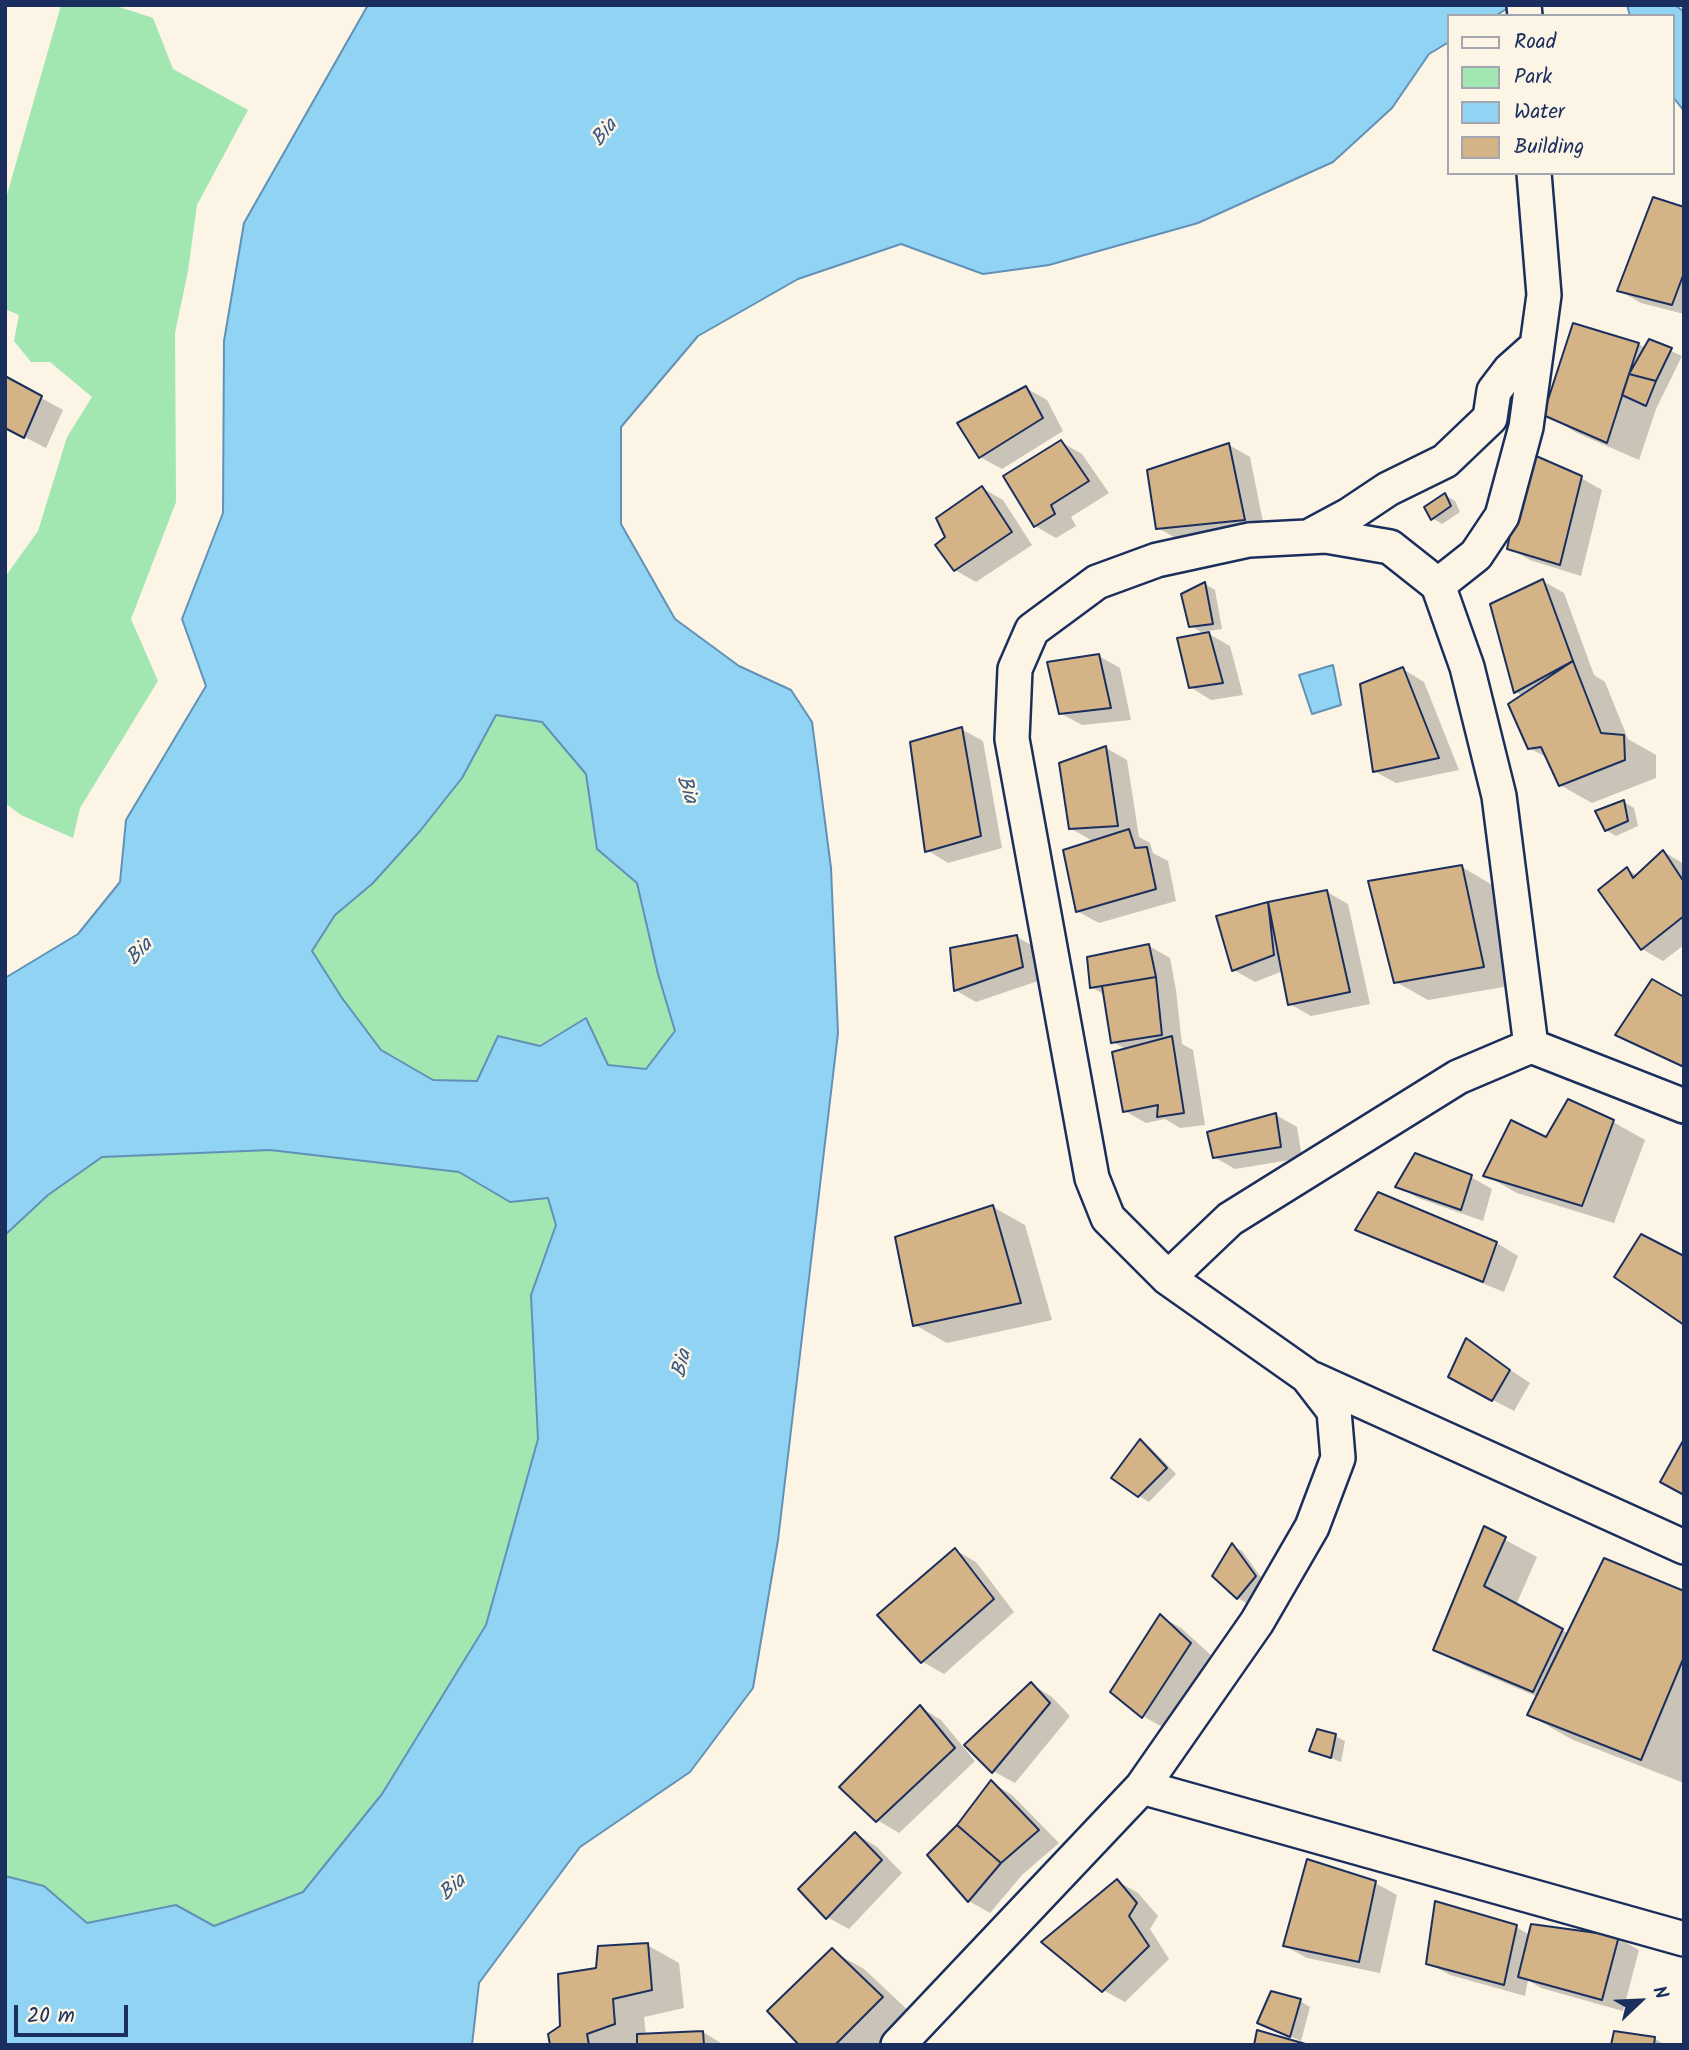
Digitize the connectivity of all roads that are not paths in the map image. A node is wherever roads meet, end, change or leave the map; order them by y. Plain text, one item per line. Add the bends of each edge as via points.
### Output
1 (1534, 175) edge
2 (1537, 346) junction
3 (1308, 537) junction
4 (1438, 585) junction
5 (1531, 1046) junction
6 (1684, 1106) edge
7 (1168, 1278) junction
8 (1307, 1376) junction
9 (1684, 1547) edge
10 (1142, 1787) junction
11 (1684, 1939) edge
12 (898, 2045) edge

1 - 2 street via 1544,295
2 - 3 street via 1494,391 1490,418 1445,461
2 - 4 street via 1526,427 1502,516 1476,555
3 - 4 street via 1390,547
3 - 7 street via 1249,540 1157,560 1097,582 1032,630 1015,670 1012,740 1092,1178 1108,1218
4 - 5 street via 1467,667 1499,796
5 - 6 street
5 - 7 street via 1458,1077 1230,1219
7 - 8 street
8 - 9 street
8 - 10 street via 1334,1411 1338,1458 1312,1527 1258,1622
10 - 11 street
10 - 12 street

